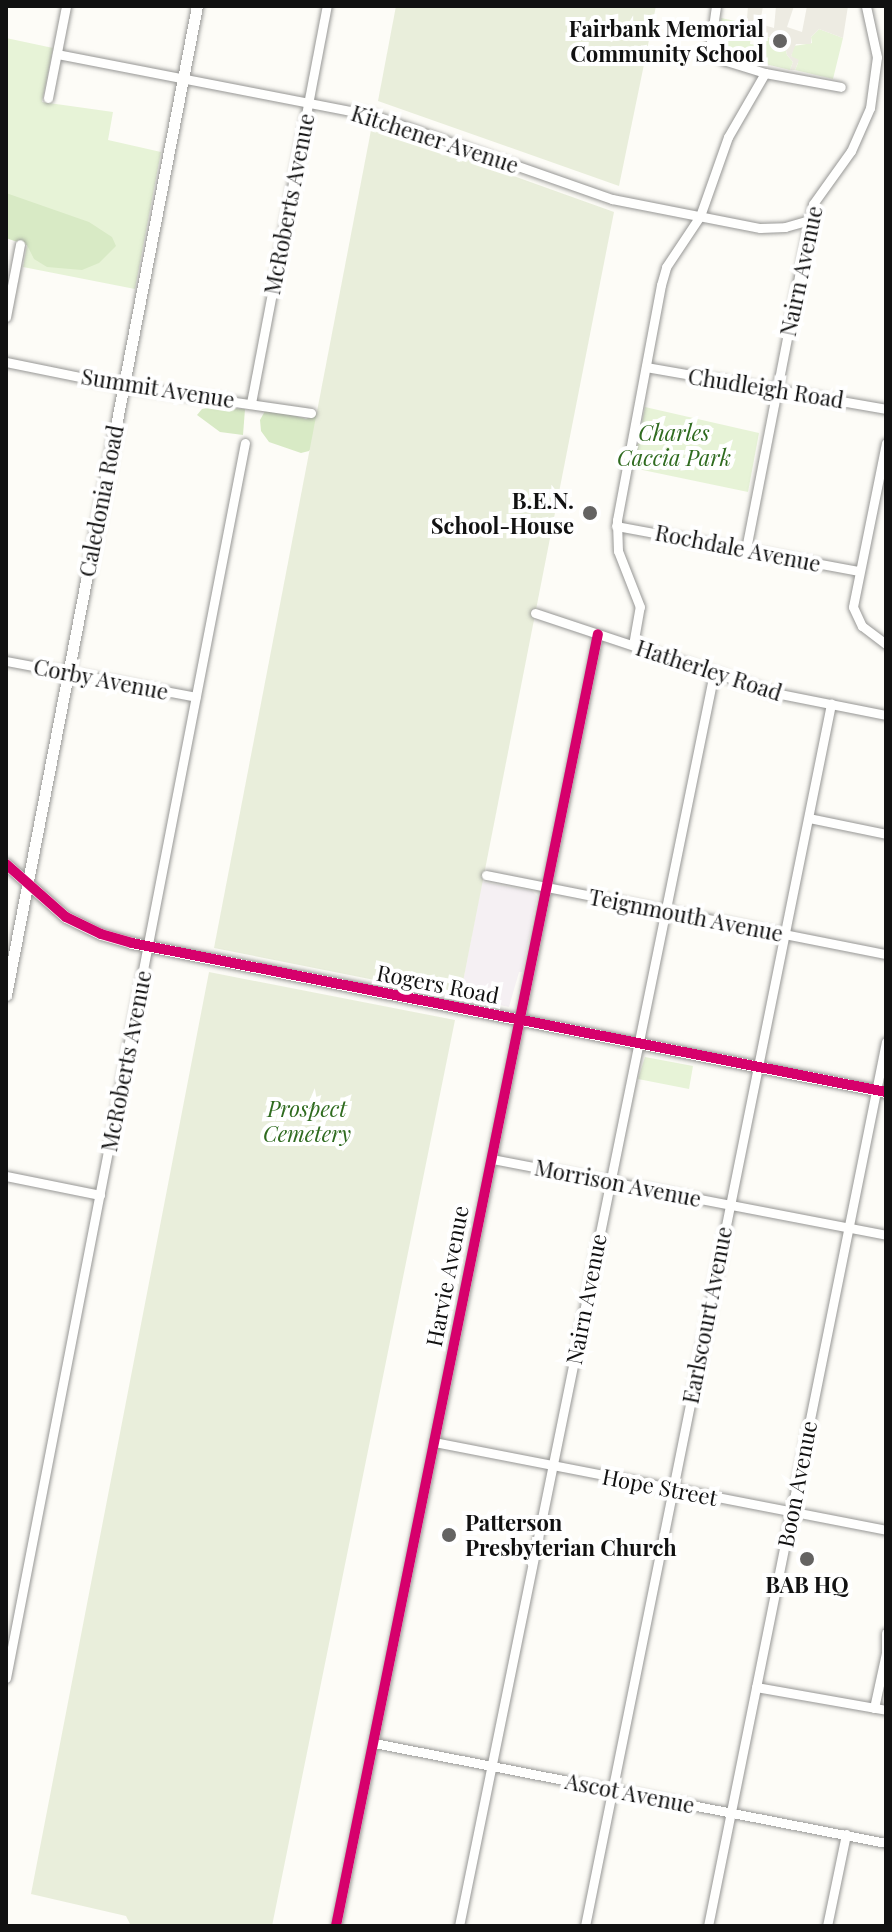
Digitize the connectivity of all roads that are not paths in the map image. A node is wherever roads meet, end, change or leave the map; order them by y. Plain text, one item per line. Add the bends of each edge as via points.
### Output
1 (66, 6) edge
2 (197, 6) edge
3 (327, 6) edge
4 (716, 6) edge
5 (866, 6) edge
6 (57, 54) junction
7 (765, 73) junction
8 (183, 77) junction
9 (841, 87) dead end
10 (48, 98) dead end
11 (308, 101) junction
12 (700, 216) junction
13 (810, 220) junction
14 (20, 244) dead end
15 (6, 317) edge
16 (6, 362) edge
17 (646, 367) junction
18 (124, 386) junction
19 (777, 391) junction
20 (251, 403) junction
21 (886, 409) edge
22 (311, 413) dead end
23 (245, 443) dead end
24 (886, 443) edge
25 (874, 497) junction
26 (886, 499) edge
27 (616, 526) junction
28 (746, 549) junction
29 (859, 571) junction
30 (535, 613) dead end
31 (598, 634) junction
32 (886, 644) edge
33 (633, 645) junction
34 (6, 661) edge
35 (68, 673) junction
36 (714, 673) junction
37 (196, 697) junction
38 (831, 704) junction
39 (886, 715) edge
40 (809, 818) junction
41 (886, 834) edge
42 (6, 864) edge
43 (486, 875) dead end
44 (26, 884) junction
45 (546, 887) junction
46 (665, 911) junction
47 (785, 934) junction
48 (148, 947) junction
49 (886, 954) edge
50 (6, 995) edge
51 (519, 1021) junction
52 (886, 1042) edge
53 (637, 1045) junction
54 (757, 1068) junction
55 (882, 1091) edge
56 (492, 1159) junction
57 (6, 1176) edge
58 (610, 1181) junction
59 (100, 1195) junction
60 (729, 1205) junction
61 (849, 1228) junction
62 (886, 1235) edge
63 (434, 1442) junction
64 (553, 1466) junction
65 (671, 1489) junction
66 (792, 1512) junction
67 (886, 1530) edge
68 (886, 1633) edge
69 (10, 1640) edge
70 (886, 1652) edge
71 (6, 1678) edge
72 (756, 1687) junction
73 (874, 1708) junction
74 (886, 1710) edge
75 (374, 1743) junction
76 (492, 1766) junction
77 (611, 1789) junction
78 (730, 1812) junction
79 (846, 1834) junction
80 (886, 1843) edge
81 (336, 1926) edge
82 (459, 1926) edge
83 (585, 1926) edge
84 (708, 1926) edge
85 (827, 1926) edge

1 - 6 street
2 - 8 street, Caledonia Road
3 - 11 street, McRoberts Avenue
4 - 7 street via 710,36 717,55
5 - 13 street, Nairn Avenue via 877,57 870,108 851,151 817,196
6 - 8 street, Kitchener Avenue
6 - 10 street
7 - 9 street
7 - 12 street via 728,137
8 - 11 street, Kitchener Avenue
8 - 18 street, Caledonia Road
11 - 12 street, Kitchener Avenue via 389,119 601,196
11 - 20 street, McRoberts Avenue
12 - 13 street, Kitchener Avenue via 762,228
12 - 17 street via 664,273
13 - 19 street, Nairn Avenue
14 - 15 street
16 - 18 street, Summit Avenue
17 - 19 street, Chudleigh Road
17 - 27 street
18 - 20 street, Summit Avenue
18 - 35 street, Caledonia Road
19 - 21 street, Chudleigh Road
19 - 28 street, Nairn Avenue
20 - 22 street, Summit Avenue
23 - 37 street, McRoberts Avenue
24 - 25 street
25 - 26 street
25 - 29 street
27 - 28 street, Rochdale Avenue
27 - 33 street via 618,551 640,607
28 - 29 street, Rochdale Avenue
29 - 32 street via 853,613
30 - 31 street, Hatherley Road
31 - 33 street, Hatherley Road
31 - 45 street, Harvie Avenue
33 - 36 street, Hatherley Road
34 - 35 street, Corby Avenue
35 - 37 street, Corby Avenue
35 - 44 street, Caledonia Road
36 - 38 street, Hatherley Road
36 - 46 street, Nairn Avenue
37 - 48 street, McRoberts Avenue
38 - 39 street, Hatherley Road
38 - 40 street, Earlscourt Avenue
40 - 41 street
40 - 47 street, Earlscourt Avenue
42 - 44 street, Rogers Road
43 - 45 street, Teignmouth Avenue
44 - 48 street, Rogers Road via 77,923
44 - 50 street, Caledonia Road
45 - 46 street, Teignmouth Avenue
45 - 51 street, Harvie Avenue
46 - 47 street, Teignmouth Avenue
46 - 53 street, Nairn Avenue
47 - 49 street, Teignmouth Avenue
47 - 54 street, Earlscourt Avenue
48 - 51 street, Rogers Road
48 - 59 street, McRoberts Avenue
51 - 53 street, Rogers Road
51 - 56 street, Harvie Avenue
52 - 55 street, Boon Avenue
53 - 54 street, Rogers Road
53 - 58 street, Nairn Avenue
54 - 55 street, Rogers Road
54 - 60 street, Earlscourt Avenue
55 - 61 street, Boon Avenue
56 - 58 street, Morrison Avenue
56 - 63 street, Harvie Avenue
57 - 59 street
58 - 60 street, Morrison Avenue
58 - 64 street, Nairn Avenue
59 - 69 street, McRoberts Avenue
60 - 61 street, Morrison Avenue
60 - 65 street, Earlscourt Avenue
61 - 62 street, Morrison Avenue
61 - 66 street, Boon Avenue
63 - 64 street, Hope Street
63 - 75 street, Harvie Avenue
64 - 65 street, Hope Street
64 - 76 street, Nairn Avenue
65 - 66 street, Hope Street
65 - 77 street, Earlscourt Avenue
66 - 67 street, Hope Street
66 - 72 street, Boon Avenue
68 - 70 street
69 - 71 street, McRoberts Avenue
70 - 73 street
72 - 73 street
72 - 78 street, Boon Avenue
73 - 74 street
75 - 76 street, Ascot Avenue
75 - 81 street, Harvie Avenue
76 - 77 street, Ascot Avenue
76 - 82 street, Nairn Avenue
77 - 78 street, Ascot Avenue
77 - 83 street, Earlscourt Avenue
78 - 79 street, Ascot Avenue
78 - 84 street, Boon Avenue
79 - 80 street, Ascot Avenue
79 - 85 street

